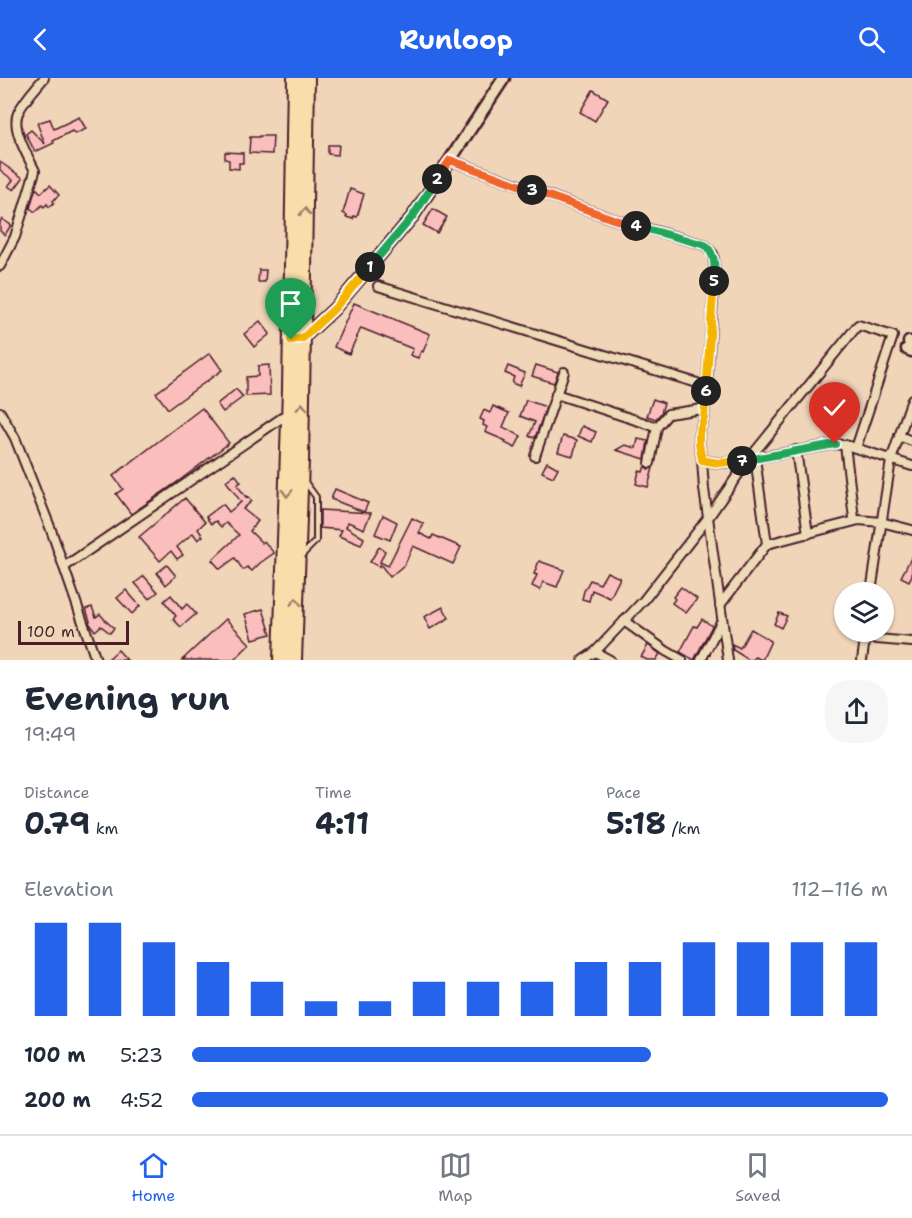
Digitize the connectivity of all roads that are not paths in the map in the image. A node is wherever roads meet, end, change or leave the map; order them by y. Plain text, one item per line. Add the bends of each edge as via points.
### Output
1 (44, 78) edge
2 (296, 78) edge
3 (307, 78) edge
4 (504, 78) edge
5 (450, 160) junction
6 (0, 266) edge
7 (378, 286) dead end
8 (297, 339) junction
9 (564, 372) dead end
10 (707, 387) junction
11 (556, 394) junction
12 (912, 399) edge
13 (702, 409) dead end
14 (0, 412) edge
15 (289, 414) junction
16 (657, 428) junction
17 (899, 436) junction
18 (912, 441) edge
19 (845, 445) junction
20 (856, 448) junction
21 (796, 450) junction
22 (535, 456) dead end
23 (752, 459) junction
24 (702, 460) junction
25 (891, 460) junction
26 (650, 463) dead end
27 (912, 466) edge
28 (708, 518) junction
29 (854, 518) dead end
30 (881, 522) junction
31 (912, 530) edge
32 (808, 534) junction
33 (767, 544) junction
34 (64, 567) junction
35 (872, 582) edge
36 (720, 605) junction
37 (722, 620) junction
38 (624, 621) junction
39 (894, 639) edge
40 (864, 642) edge
41 (912, 642) edge
42 (595, 652) junction
43 (96, 660) edge
44 (281, 660) edge
45 (294, 660) edge
46 (583, 660) edge
47 (610, 660) edge
48 (682, 660) edge
49 (701, 660) edge
50 (728, 660) edge
51 (862, 660) edge

1 - 6 street via 17,115 16,129 35,171 15,237
2 - 8 highway
8 -> 3 highway
4 - 5 street
5 - 8 street via 413,216 334,309
5 - 10 street via 613,219 710,249 715,272
7 - 10 street
8 - 15 highway
45 -> 8 highway via 301,477
9 - 11 street
10 - 24 street via 699,433
11 - 16 street
11 - 22 street
12 - 17 street
13 - 16 street via 668,414
14 - 34 street via 15,438
15 - 34 street
15 -> 44 highway
16 - 26 street
17 - 18 street
17 - 25 street
19 - 20 street
19 - 21 street
19 - 29 street
20 - 23 street via 893,336 858,325
20 - 25 street
21 - 23 street
21 - 32 street
23 - 24 street via 718,463
23 - 28 street
23 - 33 street
24 - 28 street
25 - 27 street
25 - 30 street
28 - 36 street
28 - 38 street
30 - 31 street
30 - 32 street via 859,520
30 - 35 street
32 - 33 street
33 - 36 street
34 - 43 street
36 - 37 street
37 - 49 street
37 - 50 street
38 - 42 street
38 - 48 street
39 - 41 street
40 - 51 street
42 - 46 street
42 - 47 street

